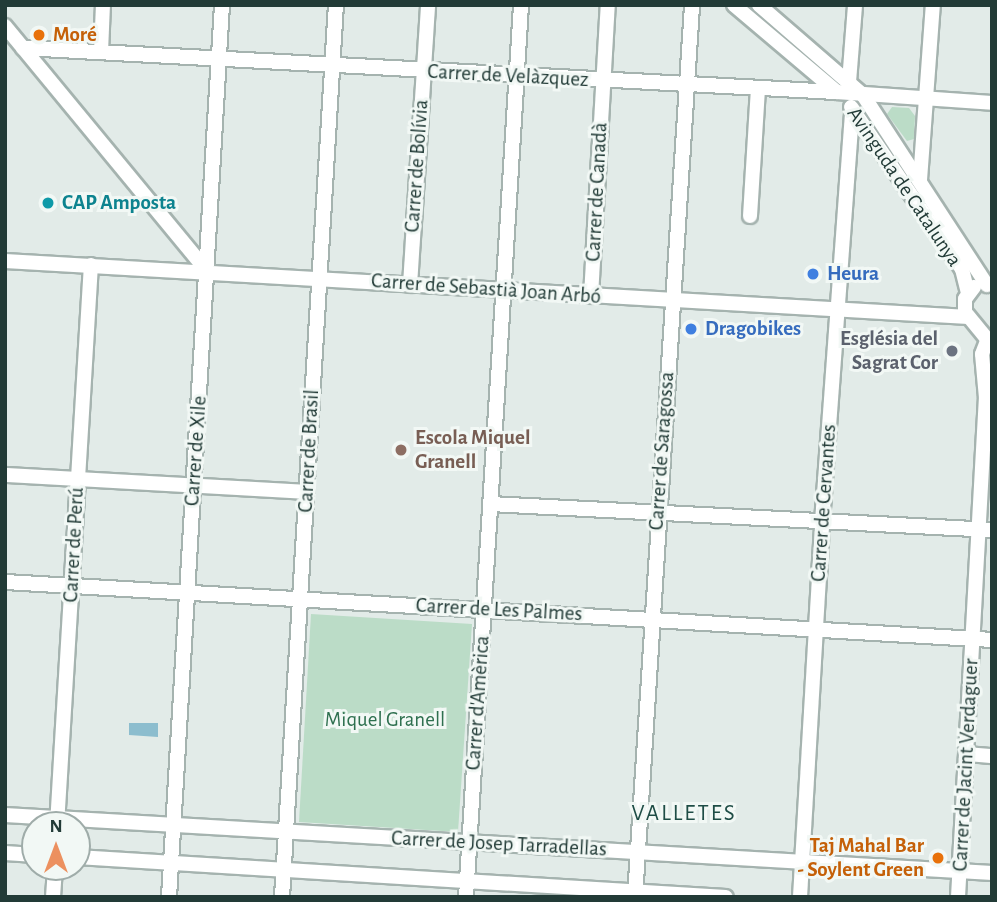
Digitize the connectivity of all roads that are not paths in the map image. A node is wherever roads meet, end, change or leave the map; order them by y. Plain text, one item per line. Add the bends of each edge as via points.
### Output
1 (103, 5) edge
2 (222, 5) edge
3 (336, 5) edge
4 (428, 5) edge
5 (521, 5) edge
6 (608, 5) edge
7 (692, 5) edge
8 (734, 5) edge
9 (855, 5) edge
10 (933, 5) edge
11 (765, 8) edge
12 (5, 26) edge
13 (23, 48) junction
14 (100, 52) junction
15 (220, 59) junction
16 (332, 65) junction
17 (424, 71) junction
18 (516, 76) junction
19 (604, 81) junction
20 (849, 82) junction
21 (687, 86) junction
22 (758, 90) junction
23 (836, 92) junction
24 (863, 95) junction
25 (927, 99) junction
26 (992, 103) edge
27 (852, 109) junction
28 (920, 180) junction
29 (750, 216) dead end
30 (5, 261) edge
31 (90, 265) junction
32 (208, 272) junction
33 (319, 279) junction
34 (410, 285) junction
35 (990, 286) edge
36 (504, 290) junction
37 (968, 293) junction
38 (591, 296) junction
39 (671, 301) junction
40 (836, 310) junction
41 (968, 317) junction
42 (989, 343) edge
43 (5, 475) edge
44 (78, 479) junction
45 (194, 485) junction
46 (306, 492) junction
47 (490, 504) junction
48 (658, 513) junction
49 (822, 522) junction
50 (986, 529) edge
51 (5, 582) edge
52 (71, 586) junction
53 (188, 592) junction
54 (300, 599) junction
55 (484, 610) junction
56 (652, 619) junction
57 (816, 631) junction
58 (974, 639) junction
59 (992, 640) edge
60 (967, 754) junction
61 (992, 755) edge
62 (58, 811) edge
63 (91, 823) edge
64 (173, 825) junction
65 (286, 831) junction
66 (470, 842) junction
67 (638, 852) junction
68 (91, 858) edge
69 (802, 862) junction
70 (171, 863) junction
71 (284, 870) junction
72 (960, 871) junction
73 (992, 873) edge
74 (467, 881) junction
75 (635, 894) edge
76 (169, 897) edge
77 (282, 897) edge
78 (466, 897) edge
79 (726, 897) edge
80 (800, 897) edge
81 (958, 897) edge

1 - 14 street
2 - 15 street, Carrer de Xile
3 - 16 street, Carrer de Brasil
4 - 17 street, Carrer de Bolívia
5 - 18 street, Carrer d'Amèrica
6 - 19 street, Carrer de Canadà
7 - 21 street, Carrer de Saragossa
8 - 23 street, Avinguda de Catalunya
9 - 20 street
10 - 25 street
11 - 20 street
12 - 13 street
13 - 14 street, Carrer de Velàzquez
13 - 32 street
14 - 15 street, Carrer de Velàzquez
15 - 16 street, Carrer de Velàzquez
15 - 32 street, Carrer de Xile
16 - 17 street, Carrer de Velàzquez
16 - 33 street, Carrer de Brasil
17 - 18 street, Carrer de Velàzquez
17 - 34 street, Carrer de Bolívia
18 - 19 street, Carrer de Velàzquez
18 - 36 street, Carrer d'Amèrica
19 - 21 street, Carrer de Velàzquez
19 - 38 street, Carrer de Canadà
20 - 24 street
21 - 22 street, Carrer de Velàzquez
21 - 39 street, Carrer de Saragossa
22 - 23 street, Carrer de Velàzquez
22 - 29 street
23 - 24 street, Carrer de Velàzquez
23 - 27 street, Avinguda de Catalunya
24 - 25 street, Carrer de Velàzquez
24 - 28 street
25 - 26 street, Carrer de Velàzquez
25 - 28 street
27 - 37 street, Avinguda de Catalunya via 962,269
27 - 40 street, Carrer de Cervantes
28 - 35 street
30 - 31 street, Carrer de Sebastià Joan Arbó
31 - 32 street, Carrer de Sebastià Joan Arbó
31 - 44 street, Carrer de Perú
32 - 33 street, Carrer de Sebastià Joan Arbó
32 - 45 street, Carrer de Xile
33 - 34 street, Carrer de Sebastià Joan Arbó
33 - 46 street, Carrer de Brasil
34 - 36 street, Carrer de Sebastià Joan Arbó
35 - 37 street via 974,287
36 - 38 street, Carrer de Sebastià Joan Arbó
36 - 47 street, Carrer d'Amèrica
37 - 41 street
38 - 39 street, Carrer de Sebastià Joan Arbó
39 - 40 street, Carrer de Sebastià Joan Arbó
39 - 48 street, Carrer de Saragossa
40 - 41 street, Carrer de Sebastià Joan Arbó
40 - 49 street, Carrer de Cervantes
41 - 42 street
42 - 50 street, Carrer de Jacint Verdaguer via 982,354
43 - 44 street
44 - 45 street
44 - 52 street, Carrer de Perú
45 - 46 street
45 - 53 street, Carrer de Xile
46 - 54 street, Carrer de Brasil
47 - 48 street
47 - 55 street, Carrer d'Amèrica
48 - 49 street
48 - 56 street, Carrer de Saragossa
49 - 50 street
49 - 57 street, Carrer de Cervantes
50 - 58 street, Carrer de Jacint Verdaguer
51 - 52 street, Carrer de Les Palmes
52 - 53 street, Carrer de Les Palmes
52 - 62 street, Carrer de Perú
53 - 54 street, Carrer de Les Palmes
53 - 64 street, Carrer de Xile
54 - 55 street, Carrer de Les Palmes
54 - 65 street, Carrer de Brasil
55 - 56 street, Carrer de Les Palmes
55 - 66 street, Carrer d'Amèrica
56 - 57 street, Carrer de Les Palmes
56 - 67 street, Carrer de Saragossa
57 - 58 street, Carrer de Les Palmes
57 - 69 street, Carrer de Cervantes
58 - 59 street, Carrer de Les Palmes
58 - 60 street, Carrer de Jacint Verdaguer
60 - 61 street
60 - 72 street, Carrer de Jacint Verdaguer
63 - 64 street, Carrer de Josep Tarradellas
64 - 65 street, Carrer de Josep Tarradellas
64 - 70 street, Carrer de Xile
65 - 66 street, Carrer de Josep Tarradellas
65 - 71 street, Carrer de Brasil
66 - 67 street, Carrer de Josep Tarradellas
66 - 74 street, Carrer d'Amèrica
67 - 69 street, Carrer de Josep Tarradellas
67 - 75 street, Carrer de Saragossa
68 - 70 street, Carrer de Josep Tarradellas
69 - 72 street, Carrer de Josep Tarradellas
69 - 80 street, Carrer de Cervantes
70 - 71 street, Carrer de Josep Tarradellas
70 - 76 street, Carrer de Xile
71 - 74 street, Carrer de Josep Tarradellas
71 - 77 street, Carrer de Brasil
72 - 73 street, Carrer de Josep Tarradellas
72 - 81 street, Carrer de Jacint Verdaguer
74 - 75 street, Carrer de Josep Tarradellas
74 - 78 street, Carrer d'Amèrica
75 - 79 street, Carrer de Josep Tarradellas

